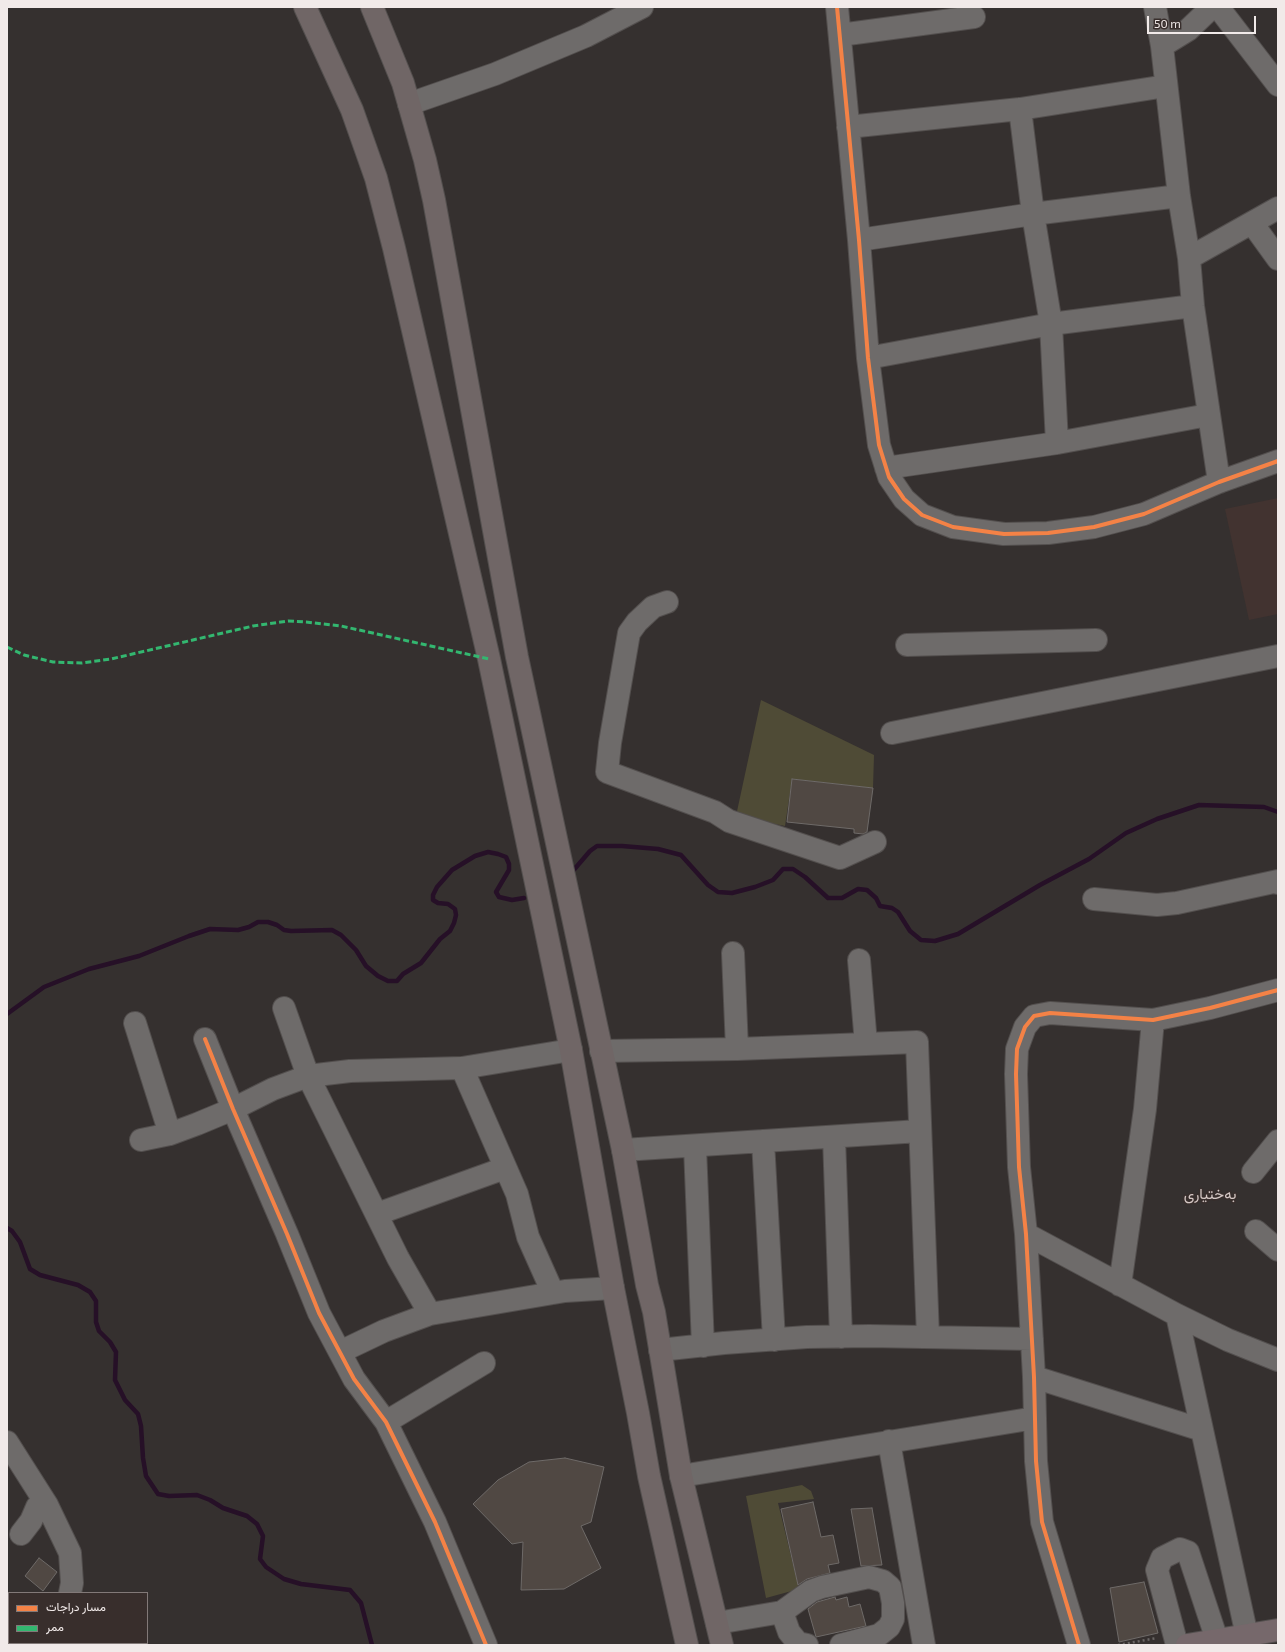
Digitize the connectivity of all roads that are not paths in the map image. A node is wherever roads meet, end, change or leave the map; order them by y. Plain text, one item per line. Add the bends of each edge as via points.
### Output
1 (305, 7) edge
2 (372, 7) edge
3 (642, 7) edge
4 (837, 7) edge
5 (1155, 7) edge
6 (1212, 7) edge
7 (1218, 7) edge
8 (974, 17) dead end
9 (840, 35) junction
10 (1162, 46) junction
11 (1278, 85) edge
12 (1166, 86) junction
13 (409, 104) junction
14 (1020, 109) junction
15 (848, 126) junction
16 (1180, 196) junction
17 (1278, 208) edge
18 (1033, 214) junction
19 (1252, 223) junction
20 (859, 240) junction
21 (1189, 258) junction
22 (1278, 259) edge
23 (1193, 306) junction
24 (1051, 324) junction
25 (868, 358) junction
26 (1208, 414) junction
27 (1057, 443) junction
28 (1278, 461) edge
29 (886, 468) junction
30 (1219, 482) junction
31 (667, 602) dead end
32 (1096, 640) dead end
33 (907, 645) dead end
34 (1278, 656) edge
35 (517, 657) junction
36 (489, 659) junction
37 (892, 733) dead end
38 (875, 842) dead end
39 (1278, 883) edge
40 (1094, 899) dead end
41 (733, 953) dead end
42 (859, 960) dead end
43 (1278, 990) edge
44 (284, 1008) dead end
45 (1153, 1020) junction
46 (135, 1023) dead end
47 (204, 1039) dead end
48 (866, 1044) junction
49 (737, 1049) junction
50 (570, 1050) junction
51 (601, 1051) junction
52 (462, 1068) junction
53 (308, 1076) junction
54 (233, 1109) junction
55 (920, 1131) junction
56 (170, 1134) junction
57 (834, 1137) junction
58 (141, 1140) dead end
59 (763, 1141) junction
60 (1278, 1141) edge
61 (695, 1146) junction
62 (623, 1150) junction
63 (505, 1168) junction
64 (1252, 1172) dead end
65 (377, 1214) junction
66 (1256, 1231) dead end
67 (1026, 1234) junction
68 (1278, 1250) edge
69 (1120, 1285) junction
70 (613, 1288) junction
71 (553, 1293) junction
72 (430, 1314) junction
73 (1176, 1315) junction
74 (841, 1337) junction
75 (928, 1337) junction
76 (1032, 1339) junction
77 (774, 1340) junction
78 (703, 1346) junction
79 (660, 1350) junction
80 (340, 1352) junction
81 (1278, 1360) edge
82 (484, 1363) dead end
83 (1034, 1377) junction
84 (1035, 1418) junction
85 (386, 1422) junction
86 (1202, 1430) junction
87 (889, 1441) junction
88 (7, 1442) edge
89 (681, 1476) junction
90 (47, 1505) junction
91 (21, 1534) dead end
92 (70, 1592) edge
93 (782, 1612) junction
94 (717, 1623) junction
95 (1278, 1630) edge
96 (1247, 1636) junction
97 (1217, 1640) junction
98 (486, 1645) edge
99 (687, 1645) edge
100 (722, 1645) edge
101 (807, 1645) edge
102 (840, 1645) edge
103 (924, 1645) edge
104 (1079, 1645) edge
105 (1177, 1645) edge
106 (1187, 1645) edge

1 - 36 main road via 352,110 376,178
2 - 13 main road
3 - 13 street via 586,36 495,74
4 - 9 street
5 - 10 street
6 - 10 street via 1188,30
7 - 11 street
8 - 9 street
9 - 15 street
10 - 12 street
12 - 14 street
12 - 16 street
13 - 35 main road via 434,200
14 - 15 street
14 - 18 street
15 - 20 street
16 - 18 street
16 - 21 street
17 - 19 street
18 - 20 street
18 - 24 street
19 - 21 street
19 - 22 street
20 - 25 street
21 - 23 street
23 - 24 street
23 - 26 street
24 - 25 street
24 - 27 street
25 - 29 street via 879,445
26 - 27 street
26 - 30 street
27 - 29 street
28 - 30 street
29 - 30 street via 904,499 922,515 953,527 1004,534 1048,533 1094,527 1144,514
31 - 38 street via 652,607 629,633 607,772 715,812 729,821 840,858
32 - 33 street
34 - 37 street
35 - 36 main road
35 - 51 main road
36 - 50 main road
39 - 40 street via 1157,905
41 - 49 street
42 - 48 street
43 - 45 street
44 - 53 street
45 - 67 street via 1050,1013 1034,1016 1025,1027 1017,1049 1016,1074 1019,1167
45 - 69 street via 1145,1109
46 - 56 street
47 - 54 street
48 - 49 street
48 - 55 street via 917,1042
49 - 51 street
50 - 52 street
50 - 70 main road
51 - 62 main road
52 - 53 street
52 - 63 street
53 - 54 street
53 - 65 street
54 - 56 street
54 - 80 street via 288,1234 319,1313
55 - 57 street
55 - 75 street
56 - 58 street
57 - 59 street
57 - 74 street
59 - 61 street
59 - 77 street
60 - 64 street
61 - 62 street
61 - 78 street
62 - 79 main road
63 - 65 street
63 - 71 street via 517,1194 528,1237
65 - 72 street via 398,1258
66 - 68 street
67 - 69 street
67 - 76 street
69 - 73 street
70 - 71 street
70 - 99 main road via 649,1476
71 - 72 street
72 - 80 street via 384,1331
73 - 81 street
73 - 86 street
74 - 75 street
74 - 77 street
75 - 76 street
76 - 83 street
77 - 78 street
78 - 79 street
79 - 89 main road
80 - 85 street via 354,1379
82 - 85 street
83 - 84 street
83 - 86 street
84 - 87 street
84 - 104 street via 1042,1522
85 - 98 street via 435,1522
86 - 96 street
87 - 89 street
87 - 103 street
88 - 90 street
89 - 94 main road
90 - 91 street via 37,1508
90 - 92 street via 70,1553
93 - 94 street
93 - 101 street via 789,1632 798,1643
93 - 102 street via 811,1591 822,1587 869,1577 883,1581 890,1587 893,1603 893,1619 889,1627 879,1634
94 - 100 main road
95 - 96 highway
96 - 97 highway
97 - 105 street via 1188,1552 1180,1549 1162,1558 1157,1570
97 - 106 highway

